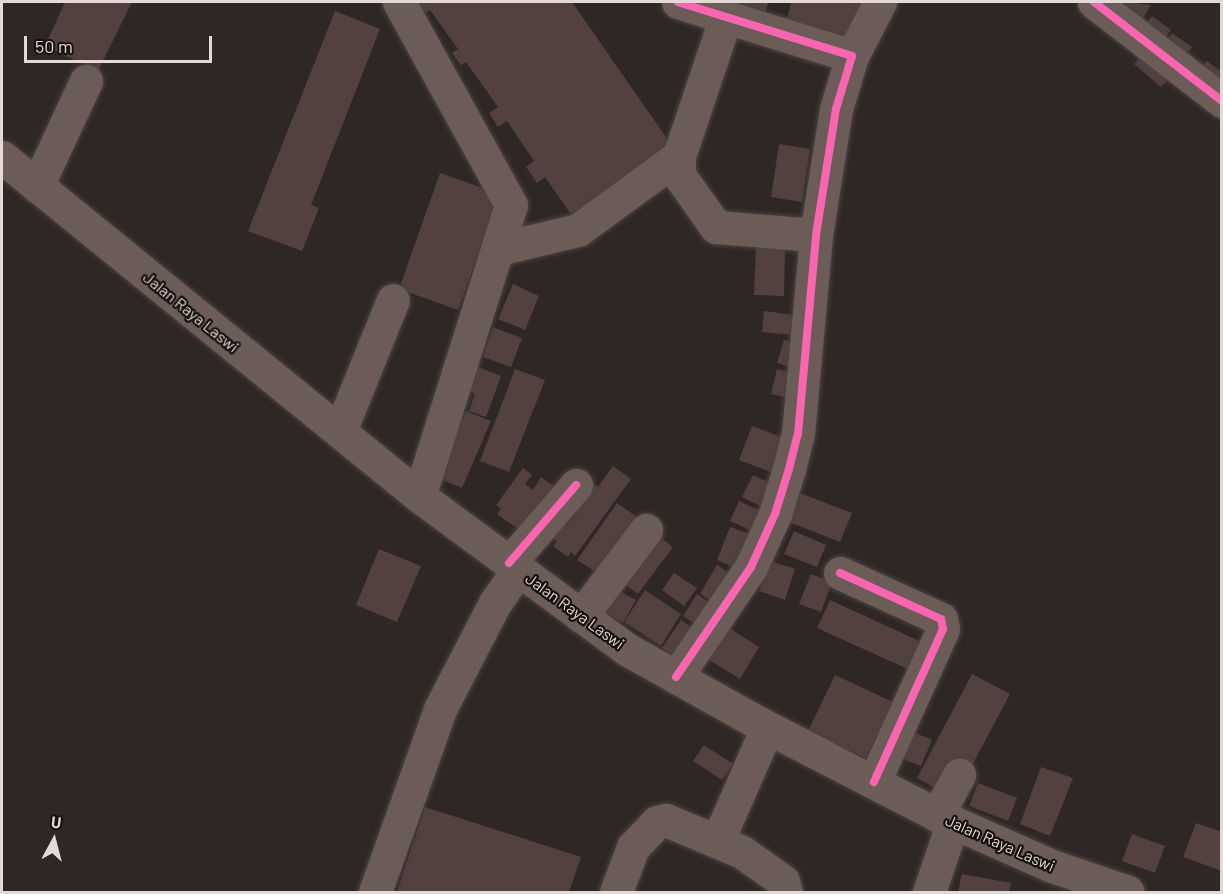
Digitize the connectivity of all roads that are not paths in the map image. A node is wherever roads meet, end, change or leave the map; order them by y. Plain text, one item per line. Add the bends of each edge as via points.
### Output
1 (399, 2) edge
2 (678, 2) edge
3 (880, 2) edge
4 (1094, 2) edge
5 (725, 19) junction
6 (852, 56) junction
7 (86, 81) dead end
8 (1221, 101) edge
9 (679, 156) junction
10 (2, 157) edge
11 (37, 186) junction
12 (816, 235) junction
13 (498, 249) junction
14 (393, 300) dead end
15 (340, 431) junction
16 (576, 485) dead end
17 (419, 496) junction
18 (646, 530) dead end
19 (514, 566) junction
20 (840, 573) dead end
21 (581, 616) junction
22 (676, 677) junction
23 (767, 728) junction
24 (959, 775) dead end
25 (874, 782) junction
26 (945, 818) junction
27 (718, 840) junction
28 (375, 892) edge
29 (616, 892) edge
30 (786, 892) edge
31 (929, 892) edge
32 (1128, 892) edge

1 - 13 street via 477,147 510,197 510,211
2 - 5 street
3 - 6 street
4 - 8 street
5 - 6 street
5 - 9 street
6 - 12 street via 836,109
7 - 11 street
9 - 12 street via 680,174 716,227
9 - 13 street via 578,230
10 - 11 main road, Jalan Raya Laswi
11 - 15 main road, Jalan Raya Laswi
12 - 22 street via 798,434 775,514 751,567
13 - 17 street
14 - 15 street
15 - 17 main road, Jalan Raya Laswi
16 - 19 street
17 - 19 main road, Jalan Raya Laswi
18 - 21 street
19 - 21 main road, Jalan Raya Laswi
19 - 28 street via 440,709
20 - 25 street via 941,619 943,629
21 - 22 main road, Jalan Raya Laswi via 628,650
22 - 23 main road, Jalan Raya Laswi
23 - 25 main road, Jalan Raya Laswi
23 - 27 street
24 - 26 street
25 - 26 main road, Jalan Raya Laswi
26 - 31 street
26 - 32 main road, Jalan Raya Laswi via 1052,866
27 - 29 street via 666,820 657,822 633,847
27 - 30 street via 783,880

